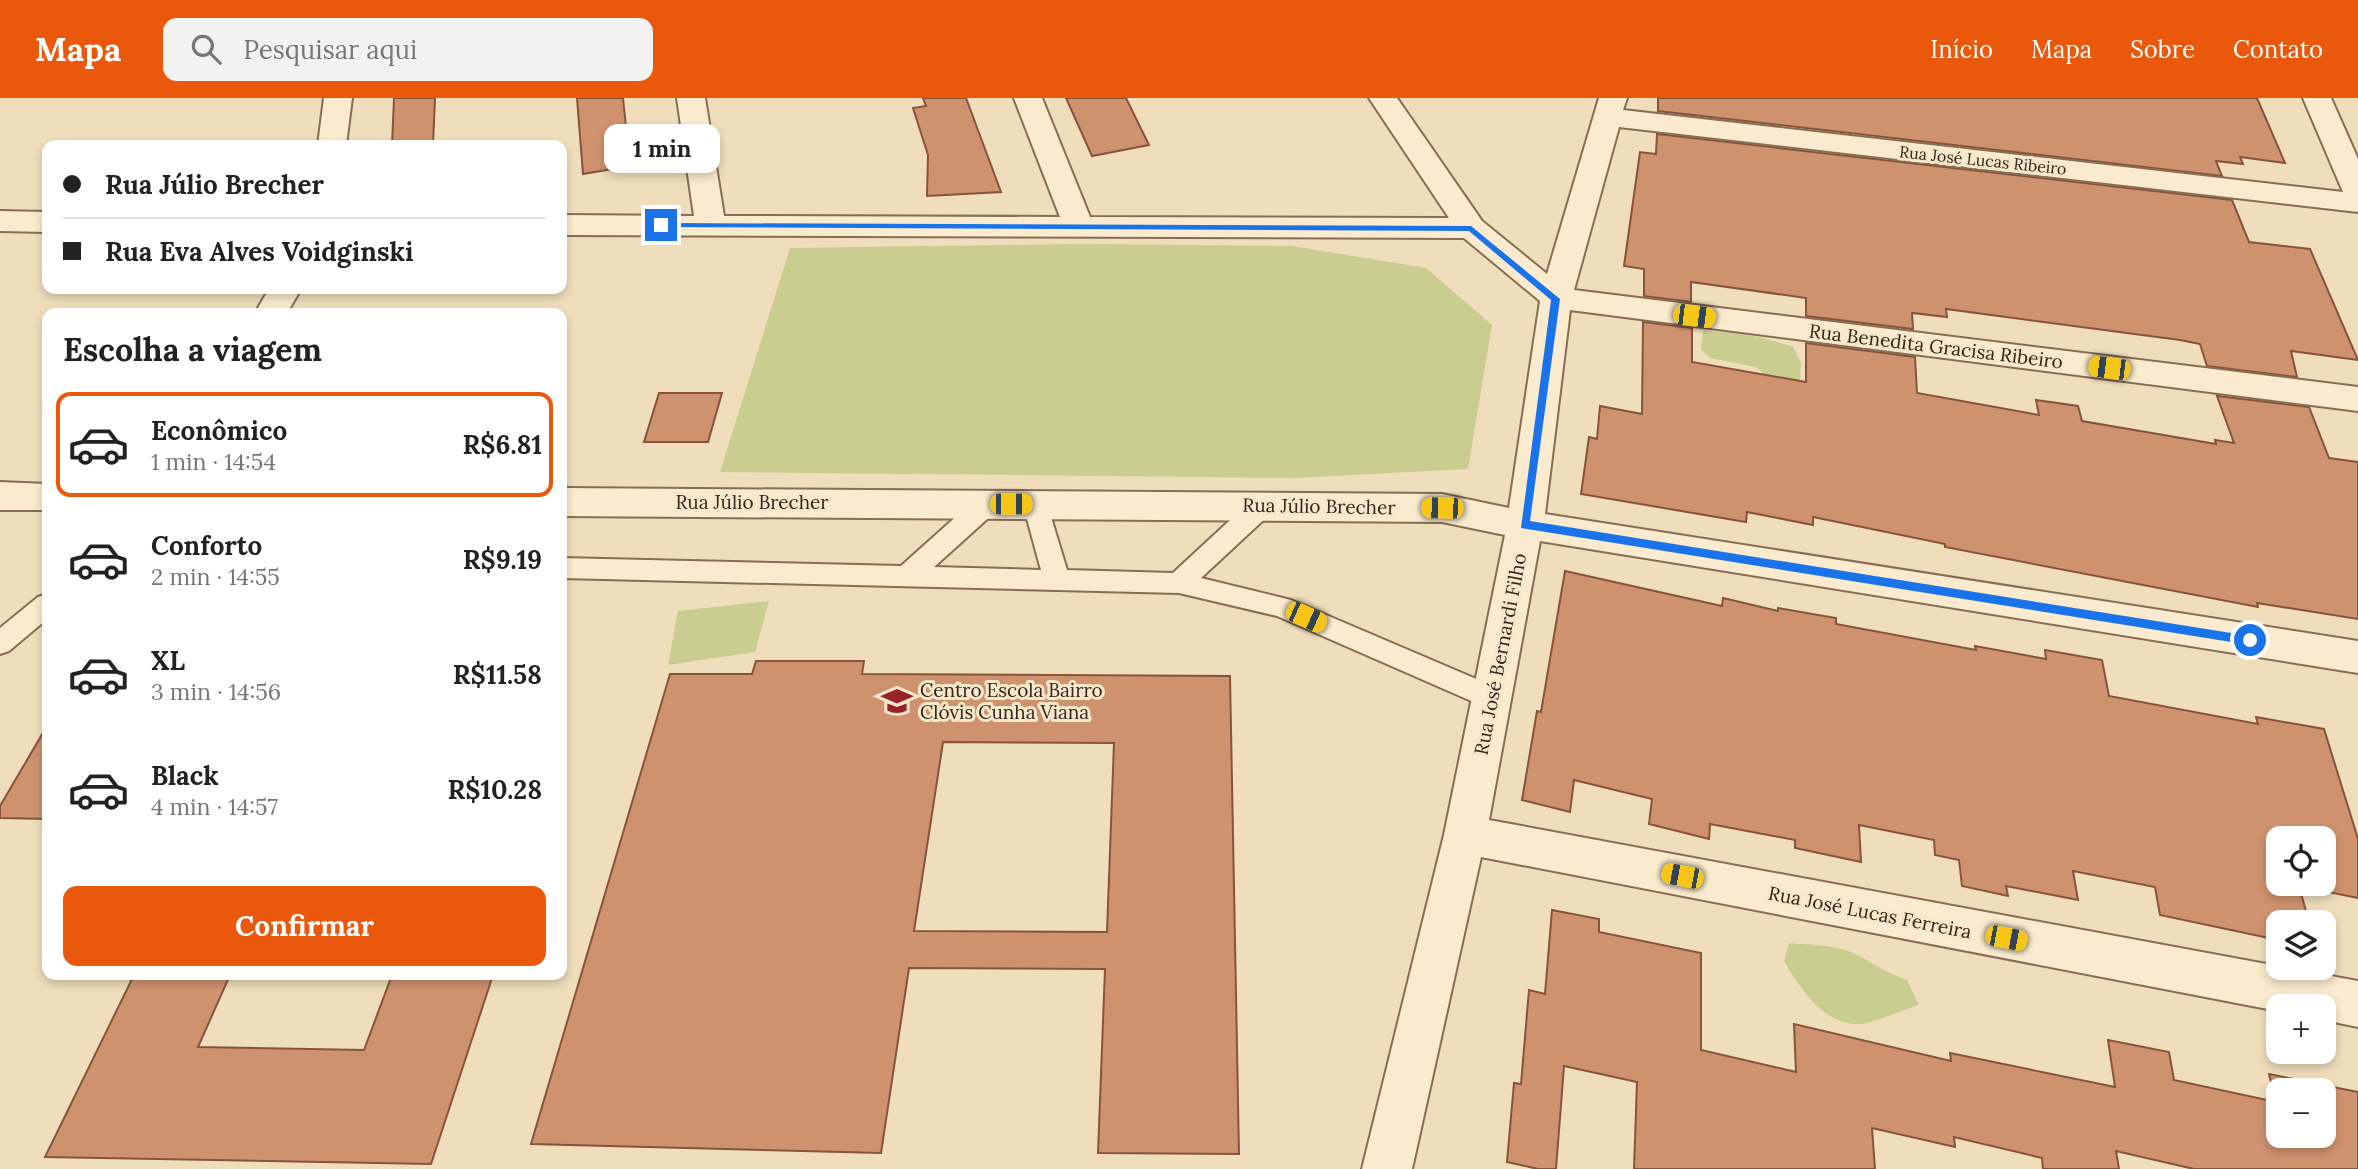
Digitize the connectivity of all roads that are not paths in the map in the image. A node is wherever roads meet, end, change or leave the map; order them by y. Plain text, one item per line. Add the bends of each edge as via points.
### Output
1 (338, 98) edge
2 (691, 98) edge
3 (1028, 98) edge
4 (1383, 98) edge
5 (2317, 98) edge
6 (1611, 108) edge
7 (2344, 130) edge
8 (333, 140) edge
9 (2358, 192) edge
10 (2358, 202) edge
11 (0, 221) edge
12 (42, 222) edge
13 (567, 225) edge
14 (710, 226) junction
15 (1079, 228) junction
16 (1471, 228) junction
17 (1556, 299) junction
18 (2358, 400) edge
19 (0, 496) edge
20 (42, 497) edge
21 (567, 502) edge
22 (987, 504) junction
23 (1035, 504) junction
24 (1263, 505) junction
25 (1525, 525) junction
26 (567, 568) edge
27 (905, 578) junction
28 (1058, 581) junction
29 (1179, 583) junction
30 (42, 608) edge
31 (0, 643) edge
32 (2358, 657) edge
33 (1492, 698) junction
34 (1465, 835) junction
35 (2358, 1004) edge
36 (1387, 1169) edge

1 - 8 street
2 - 14 street
3 - 15 street
4 - 16 street
5 - 7 street
6 - 10 street, Rua José Lucas Ribeiro
6 - 17 street, Rua José Bernardi Filho
7 - 9 street
11 - 12 street
13 - 14 street
14 - 15 street
15 - 16 street
16 - 17 street
17 - 18 street, Rua Benedita Gracisa Ribeiro
17 - 25 street, Rua José Bernardi Filho
19 - 20 street
21 - 22 street, Rua Júlio Brecher
22 - 23 street, Rua Júlio Brecher
22 - 27 lane
23 - 24 street, Rua Júlio Brecher
23 - 28 lane
24 - 25 street, Rua Júlio Brecher via 1442,508
24 - 29 lane
25 - 32 street, Rua Júlio Brecher
25 - 33 street, Rua José Bernardi Filho
26 - 27 lane
27 - 28 lane
28 - 29 lane
29 - 33 lane via 1282,607
30 - 31 lane
33 - 34 street, Rua José Bernardi Filho
34 - 35 street, Rua José Lucas Ferreira
34 - 36 street, Rua José Bernardi Filho

